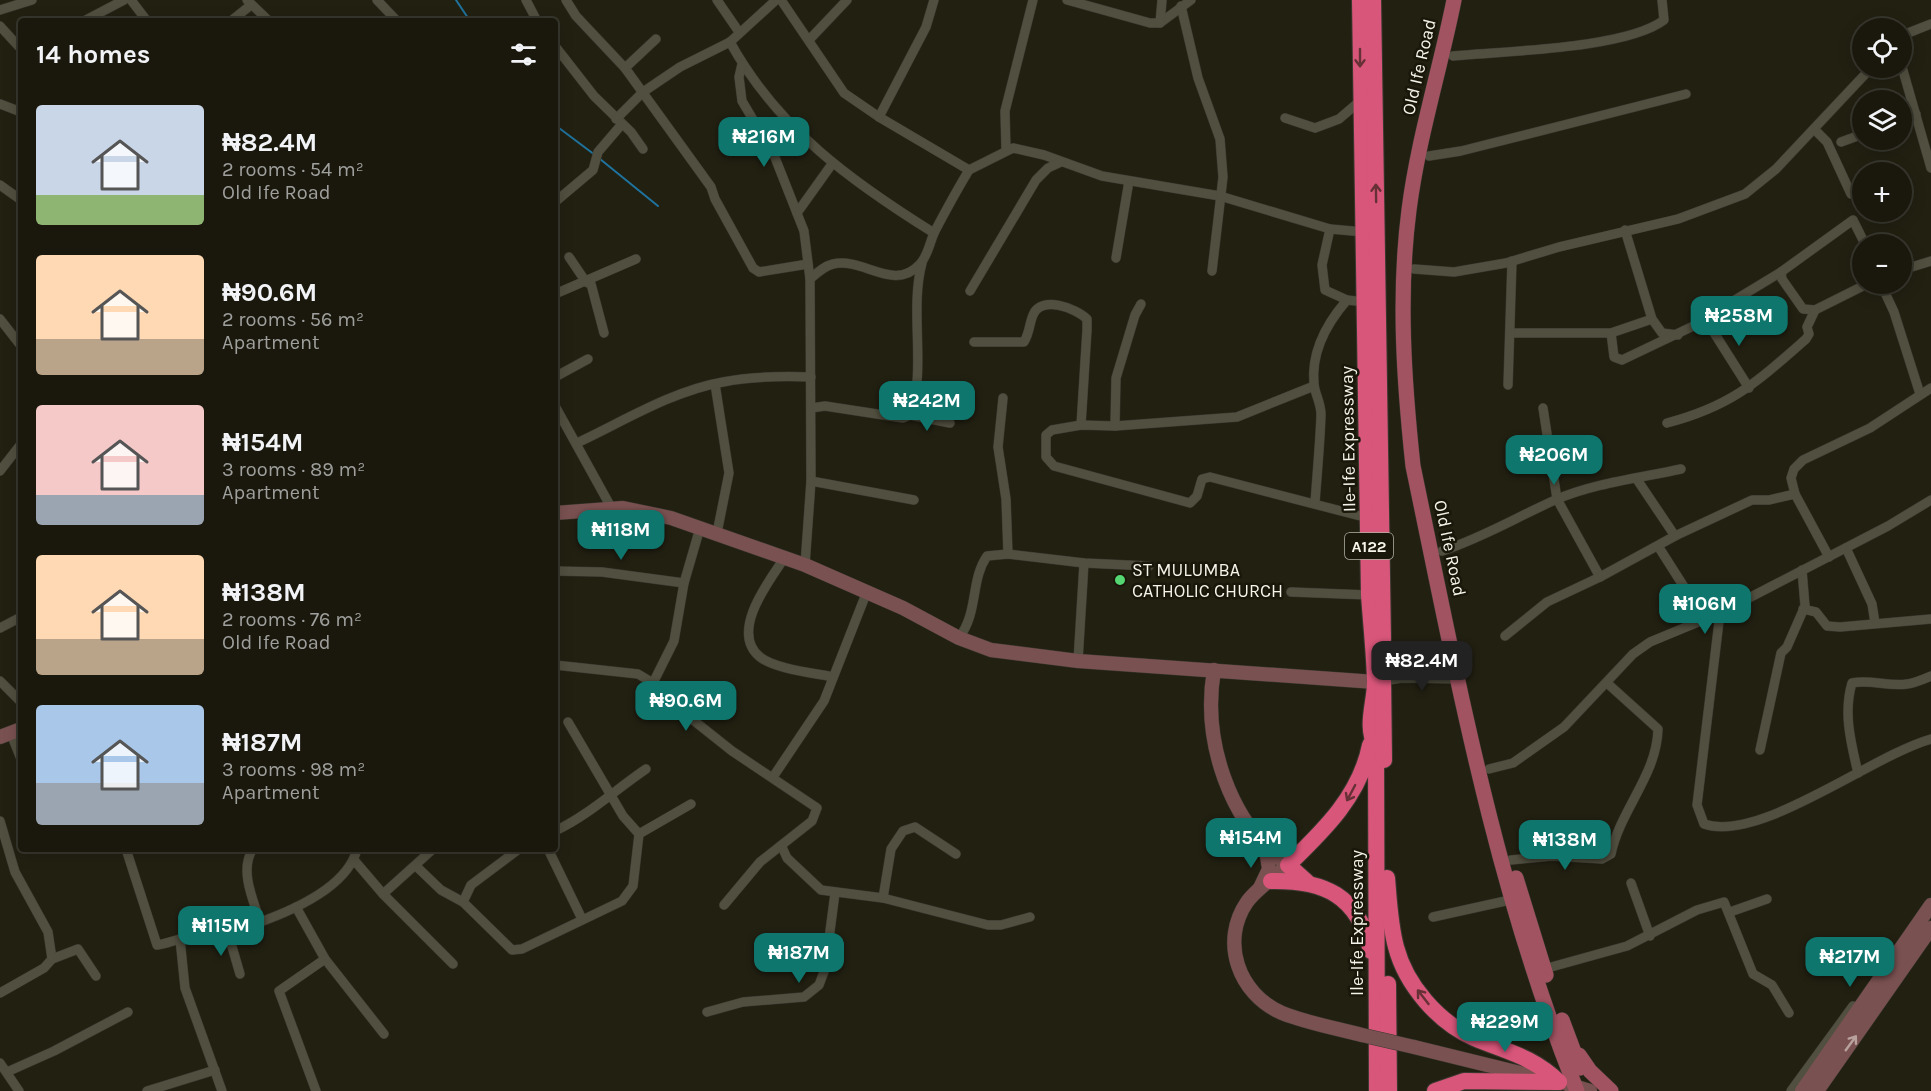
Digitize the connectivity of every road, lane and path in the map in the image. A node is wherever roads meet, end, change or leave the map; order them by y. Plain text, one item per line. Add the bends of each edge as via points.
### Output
1 (32, 0) edge
2 (124, 0) edge
3 (131, 0) edge
4 (377, 0) edge
5 (526, 0) edge
6 (566, 0) edge
7 (717, 0) edge
8 (776, 0) edge
9 (781, 0) edge
10 (847, 0) edge
11 (934, 0) edge
12 (1033, 0) edge
13 (1067, 0) edge
14 (1162, 0) edge
15 (1191, 0) edge
16 (1360, 0) edge
17 (1373, 0) edge
18 (1454, 0) edge
19 (1463, 0) edge
20 (1662, 0) edge
21 (249, 2) edge
22 (1181, 6) junction
23 (0, 10) edge
24 (90, 18) edge
25 (145, 18) edge
26 (234, 18) edge
27 (265, 18) edge
28 (394, 18) edge
29 (535, 18) edge
30 (1160, 23) junction
31 (1931, 24) edge
32 (0, 26) edge
33 (1912, 31) edge
34 (739, 32) junction
35 (656, 39) dead end
36 (809, 40) junction
37 (730, 42) junction
38 (18, 46) edge
39 (558, 50) edge
40 (1453, 56) junction
41 (742, 64) junction
42 (625, 68) junction
43 (1862, 78) edge
44 (1905, 78) edge
45 (643, 92) junction
46 (1686, 94) dead end
47 (1360, 101) junction
48 (0, 104) edge
49 (18, 111) edge
50 (1916, 114) junction
51 (1912, 115) edge
52 (879, 117) junction
53 (1285, 118) dead end
54 (619, 122) junction
55 (1814, 129) junction
56 (1852, 138) edge
57 (1841, 142) dead end
58 (643, 149) dead end
59 (1006, 150) junction
60 (1428, 156) junction
61 (1061, 162) junction
62 (832, 165) junction
63 (1931, 168) edge
64 (969, 170) junction
65 (1129, 181) junction
66 (0, 185) edge
67 (1851, 194) dead end
68 (1220, 196) junction
69 (18, 198) edge
70 (558, 199) edge
71 (797, 213) junction
72 (1330, 229) junction
73 (1625, 230) junction
74 (1364, 232) junction
75 (934, 233) junction
76 (1860, 234) edge
77 (569, 257) dead end
78 (1116, 258) dead end
79 (636, 259) dead end
80 (1512, 261) junction
81 (1931, 261) edge
82 (922, 263) junction
83 (808, 264) junction
84 (1912, 267) edge
85 (1414, 269) junction
86 (1212, 271) dead end
87 (1781, 272) junction
88 (907, 275) junction
89 (810, 279) junction
90 (586, 282) junction
91 (915, 288) junction
92 (970, 291) dead end
93 (1852, 291) edge
94 (558, 293) edge
95 (1886, 294) edge
96 (1347, 300) junction
97 (1365, 302) junction
98 (1141, 304) dead end
99 (1815, 309) junction
100 (0, 319) edge
101 (1652, 319) junction
102 (1706, 320) junction
103 (604, 333) dead end
104 (1511, 333) junction
105 (1611, 333) junction
106 (1678, 335) junction
107 (18, 342) edge
108 (974, 342) dead end
109 (588, 359) dead end
110 (558, 375) edge
111 (811, 377) junction
112 (715, 384) junction
113 (1508, 385) dead end
114 (1314, 386) junction
115 (1749, 388) junction
116 (1931, 388) edge
117 (1920, 394) junction
118 (1003, 398) dead end
119 (811, 408) junction
120 (1543, 408) dead end
121 (558, 411) edge
122 (910, 415) junction
123 (950, 423) dead end
124 (1667, 423) dead end
125 (1081, 425) junction
126 (1115, 426) junction
127 (577, 442) junction
128 (18, 448) edge
129 (1681, 470) dead end
130 (0, 471) edge
131 (1636, 478) junction
132 (811, 481) junction
133 (1795, 494) junction
134 (1557, 499) junction
135 (914, 500) dead end
136 (1931, 500) edge
137 (1315, 503) junction
138 (612, 509) junction
139 (558, 513) edge
140 (1368, 518) junction
141 (700, 528) junction
142 (717, 533) junction
143 (1675, 536) junction
144 (1658, 546) junction
145 (1846, 548) junction
146 (1442, 551) junction
147 (1008, 555) junction
148 (785, 557) junction
149 (1829, 557) junction
150 (1084, 563) junction
151 (805, 565) junction
152 (1149, 566) dead end
153 (1802, 570) junction
154 (558, 571) edge
155 (1600, 577) junction
156 (684, 583) junction
157 (1291, 592) dead end
158 (866, 594) junction
159 (1369, 595) junction
160 (1803, 609) junction
161 (1720, 613) junction
162 (18, 619) edge
163 (1931, 619) edge
164 (1702, 622) junction
165 (1875, 623) junction
166 (0, 628) edge
167 (1505, 636) dead end
168 (959, 638) junction
169 (1458, 650) junction
170 (1078, 661) junction
171 (558, 666) edge
172 (1193, 669) junction
173 (1214, 670) junction
174 (1931, 676) edge
175 (833, 677) junction
176 (1458, 679) junction
177 (0, 681) edge
178 (653, 682) junction
179 (1379, 682) junction
180 (1607, 683) junction
181 (1210, 694) junction
182 (18, 699) edge
183 (568, 722) dead end
184 (11, 733) edge
185 (1372, 739) junction
186 (1931, 739) edge
187 (1760, 750) dead end
188 (18, 751) edge
189 (646, 768) dead end
190 (1489, 769) junction
191 (1858, 773) junction
192 (774, 777) junction
193 (612, 796) junction
194 (691, 804) dead end
195 (0, 820) edge
196 (558, 829) edge
197 (639, 834) junction
198 (782, 847) junction
199 (1266, 850) junction
200 (127, 852) edge
201 (251, 852) edge
202 (356, 852) edge
203 (430, 852) edge
204 (515, 852) edge
205 (549, 852) edge
206 (956, 855) dead end
207 (354, 860) junction
208 (1511, 860) junction
209 (1288, 865) junction
210 (417, 867) junction
211 (1387, 878) junction
212 (1307, 882) junction
213 (1631, 883) dead end
214 (1265, 886) junction
215 (835, 893) junction
216 (384, 894) junction
217 (883, 898) junction
218 (1767, 899) dead end
219 (1510, 900) junction
220 (463, 902) junction
221 (1931, 903) edge
222 (724, 905) dead end
223 (296, 907) junction
224 (1730, 912) junction
225 (1030, 917) dead end
226 (1433, 917) dead end
227 (582, 919) junction
228 (260, 921) junction
229 (1931, 928) edge
230 (228, 933) junction
231 (1650, 936) junction
232 (180, 939) junction
233 (52, 958) junction
234 (325, 958) junction
235 (453, 964) dead end
236 (1544, 969) junction
237 (240, 974) dead end
238 (96, 976) dead end
239 (1890, 976) junction
240 (1376, 989) junction
241 (0, 993) edge
242 (128, 1012) dead end
243 (707, 1012) dead end
244 (1789, 1013) dead end
245 (384, 1034) dead end
246 (1567, 1047) junction
247 (0, 1063) edge
248 (1542, 1066) junction
249 (215, 1070) junction
250 (7, 1072) junction
251 (1550, 1086) edge
252 (1584, 1090) edge
253 (19, 1091) edge
254 (147, 1091) edge
255 (222, 1091) edge
256 (316, 1091) edge
257 (1377, 1091) edge
258 (1389, 1091) edge
259 (1435, 1091) edge
260 (1611, 1091) edge
261 (1791, 1091) edge
262 (1802, 1091) edge
263 (1817, 1091) edge

1 - 23 street
2 - 24 street
3 - 25 street
4 - 28 street
5 - 29 street
6 - 42 street
7 - 34 street
8 - 34 street
9 - 36 street
10 - 36 street
11 - 52 street via 926,27
12 - 59 street via 1005,111
13 - 30 street
14 - 30 street
15 - 22 street
16 -> 47 highway, Ile-Ife Expressway / A122
179 -> 17 highway, Ile-Ife Expressway / A122
18 - 169 main road, Old Ife Road via 1418,156 1403,270 1413,466
19 - 40 main road, Old Ife Road
20 - 40 street via 1664,20 1652,29 1597,41
21 - 26 street
21 - 27 street
22 - 30 street
22 - 68 street via 1198,78 1220,139
31 - 33 street
32 - 38 street
34 - 37 street
35 - 42 street
36 - 52 street via 844,93
37 - 41 street
37 - 45 street
39 - 54 street
40 - 60 main road, Old Ife Road
41 - 62 street via 800,134
41 - 71 street via 742,101 774,155
42 - 45 street
43 - 55 street
44 - 50 street
45 - 54 street
45 - 83 street via 711,187 753,268 759,272
46 - 60 street
47 - 53 street via 1339,118 1315,128
47 - 74 highway, Ile-Ife Expressway / A122
48 - 49 street
50 - 51 street
50 - 63 street
52 - 64 street
54 - 58 street
54 - 70 street via 598,152 593,170
55 - 67 street via 1827,142
55 - 73 street via 1765,180 1745,194 1678,219
56 - 57 street
59 - 61 street via 1044,154
59 - 64 street
60 - 85 main road, Old Ife Road
61 - 65 street
61 - 92 street via 1036,180
62 - 71 street
62 - 75 street
64 - 75 street
65 - 68 street
65 - 78 street
66 - 69 street
68 - 72 street
68 - 86 street
71 - 83 street via 804,231
72 - 74 street
72 - 96 street via 1322,265 1325,290
73 - 80 street
73 - 101 street
74 - 97 highway, Ile-Ife Expressway / A122
75 - 82 street
76 - 87 street via 1853,220
77 - 90 street
79 - 90 street
80 - 85 street via 1454,272
80 - 104 street
81 - 84 street
82 - 88 street
82 - 91 street
83 - 89 street
85 - 146 main road, Old Ife Road via 1418,417 1423,464
87 - 99 street via 1803,309
87 - 102 street
88 - 89 street via 886,276 835,263
88 - 91 street
89 - 111 street
90 - 94 street
90 - 103 street via 591,284
91 - 122 street via 918,351
93 - 99 street
95 - 117 street
96 - 97 street
96 - 114 street via 1321,338
97 - 140 highway, Ile-Ife Expressway / A122
98 - 126 street via 1116,378
99 - 115 street via 1806,339
100 - 107 street
101 - 105 street
101 - 106 street via 1662,333
102 - 106 street
102 - 115 street
104 - 105 street
104 - 113 street
105 - 106 street via 1614,357 1622,360
108 - 125 street via 1024,342 1031,330 1032,315 1046,304 1080,312 1087,319
109 - 110 street
111 - 112 street via 761,376
111 - 119 street
112 - 127 street via 683,393
112 - 142 street via 729,473
114 - 126 street via 1237,417
114 - 137 street via 1321,401
115 - 124 street via 1720,405
116 - 117 street
117 - 133 street via 1870,428 1803,460 1791,478
118 - 147 street via 998,447 1006,499
119 - 122 street via 825,406 903,418
119 - 132 street
120 - 134 street
121 - 127 street
122 - 123 street
125 - 126 street
125 - 137 street via 1052,430 1046,435 1046,457 1054,466 1190,504 1202,479 1210,477
127 - 138 street
128 - 130 street
129 - 131 street
131 - 134 street
131 - 143 street
132 - 135 street
132 - 151 street
133 - 143 street via 1752,500
133 - 149 street
134 - 146 street via 1472,541
134 - 155 street
136 - 145 street
137 - 140 street
138 - 139 street
138 - 141 street via 634,509
140 - 159 highway, Ile-Ife Expressway / A122
141 - 142 street
141 - 156 street
142 - 148 street
143 - 144 street
144 - 155 street
144 - 164 street
145 - 149 street
145 - 165 street via 1872,604
146 - 169 main road, Old Ife Road
147 - 150 street
147 - 168 street via 987,556 980,567 974,610
148 - 151 street
148 - 175 street via 759,597 747,630 751,645 760,657 783,666
149 - 153 street
150 - 152 street
150 - 170 street
151 - 158 street
153 - 160 street
153 - 161 street
154 - 156 street via 602,572
155 - 167 street via 1546,602
156 - 178 street via 674,641
157 - 159 street
158 - 168 street via 903,608
158 - 175 street
159 - 179 highway, Ile-Ife Expressway / A122
160 - 165 street via 1816,612 1827,626
160 - 187 street via 1782,653
161 - 164 street
161 - 191 street via 1697,806 1704,824 1735,828 1761,821
162 - 166 street
163 - 165 street
164 - 180 street via 1650,642 1633,654
168 - 170 street via 1012,654
169 - 176 main road, Old Ife Road
169 - 190 main road, Old Ife Road
170 - 172 street
171 - 178 street via 638,674
172 - 173 street
172 - 181 street
173 - 179 street
173 - 181 street
174 - 191 street via 1908,684 1869,680 1852,683 1848,729
175 - 192 street via 824,701
176 - 179 street
176 - 219 main road, Old Ife Road
177 - 182 street
178 - 192 street via 732,751
179 - 185 highway, Ile-Ife Expressway / A122 via 1371,700
179 - 211 highway, Ile-Ife Expressway / A122
180 - 190 street via 1540,746 1513,763
180 - 208 street via 1658,729 1658,746 1614,839 1611,854 1602,859 1552,856
181 - 199 street via 1217,758 1229,789
183 - 193 street
184 - 188 street
185 -> 209 highway via 1362,772 1346,802
185 - 240 highway, Ile-Ife Expressway / A122 via 1376,747
186 - 191 street via 1907,746
189 - 193 street
190 - 208 main road, Old Ife Road
192 - 198 street via 817,807 812,821
193 - 196 street
193 - 197 street
194 - 197 street
195 - 233 street via 15,872 48,932
197 - 227 street via 633,886 622,901
198 - 215 street via 787,858 820,890
198 - 222 street via 760,862
199 - 209 street
199 - 214 street via 1269,869
200 - 232 street via 158,945
201 - 228 street via 246,869
202 - 207 street
203 - 210 street
204 - 220 street via 471,885
205 - 227 street
206 - 217 street via 915,827 903,831 891,849
207 - 216 street
207 - 223 street via 334,882
208 - 236 main road, Old Ife Road
209 - 212 highway
209 - 214 street
210 - 216 street
210 - 220 street via 441,890
248 -> 211 highway via 1464,1032 1429,1005 1398,953
211 - 258 highway, Ile-Ife Expressway / A122
212 - 214 highway
212 - 240 highway via 1332,891 1363,924
213 - 231 street
214 - 251 street, bridge via 1241,912 1234,935 1235,963 1262,1001 1280,1012
215 - 217 street
215 - 243 street via 825,969 819,985 804,997 743,1002
216 - 235 street
217 - 225 street via 988,925
218 - 224 street
219 - 226 street
219 - 246 main road, Old Ife Road
220 - 227 street via 512,950 522,949
221 - 239 street
221 - 261 street
223 - 228 street
223 - 234 street
224 - 231 street via 1724,902 1717,903
224 - 244 street via 1753,974 1772,985
228 - 230 street
229 - 239 street
230 - 232 street
230 - 237 street
231 - 236 street
232 - 249 street via 185,988
233 - 238 street via 78,949
233 - 241 street via 44,968
234 - 245 street
234 - 256 street via 279,991
236 - 246 main road, Old Ife Road
239 - 262 street
263 -> 239 street
240 - 257 highway, Ile-Ife Expressway / A122
242 - 250 street
246 - 248 main road
246 - 252 main road, Old Ife Road
246 - 260 main road
247 - 250 street
248 - 251 highway
249 - 254 street
249 - 255 street
250 - 253 street
251 - 252 street
251 - 259 highway via 1464,1080

